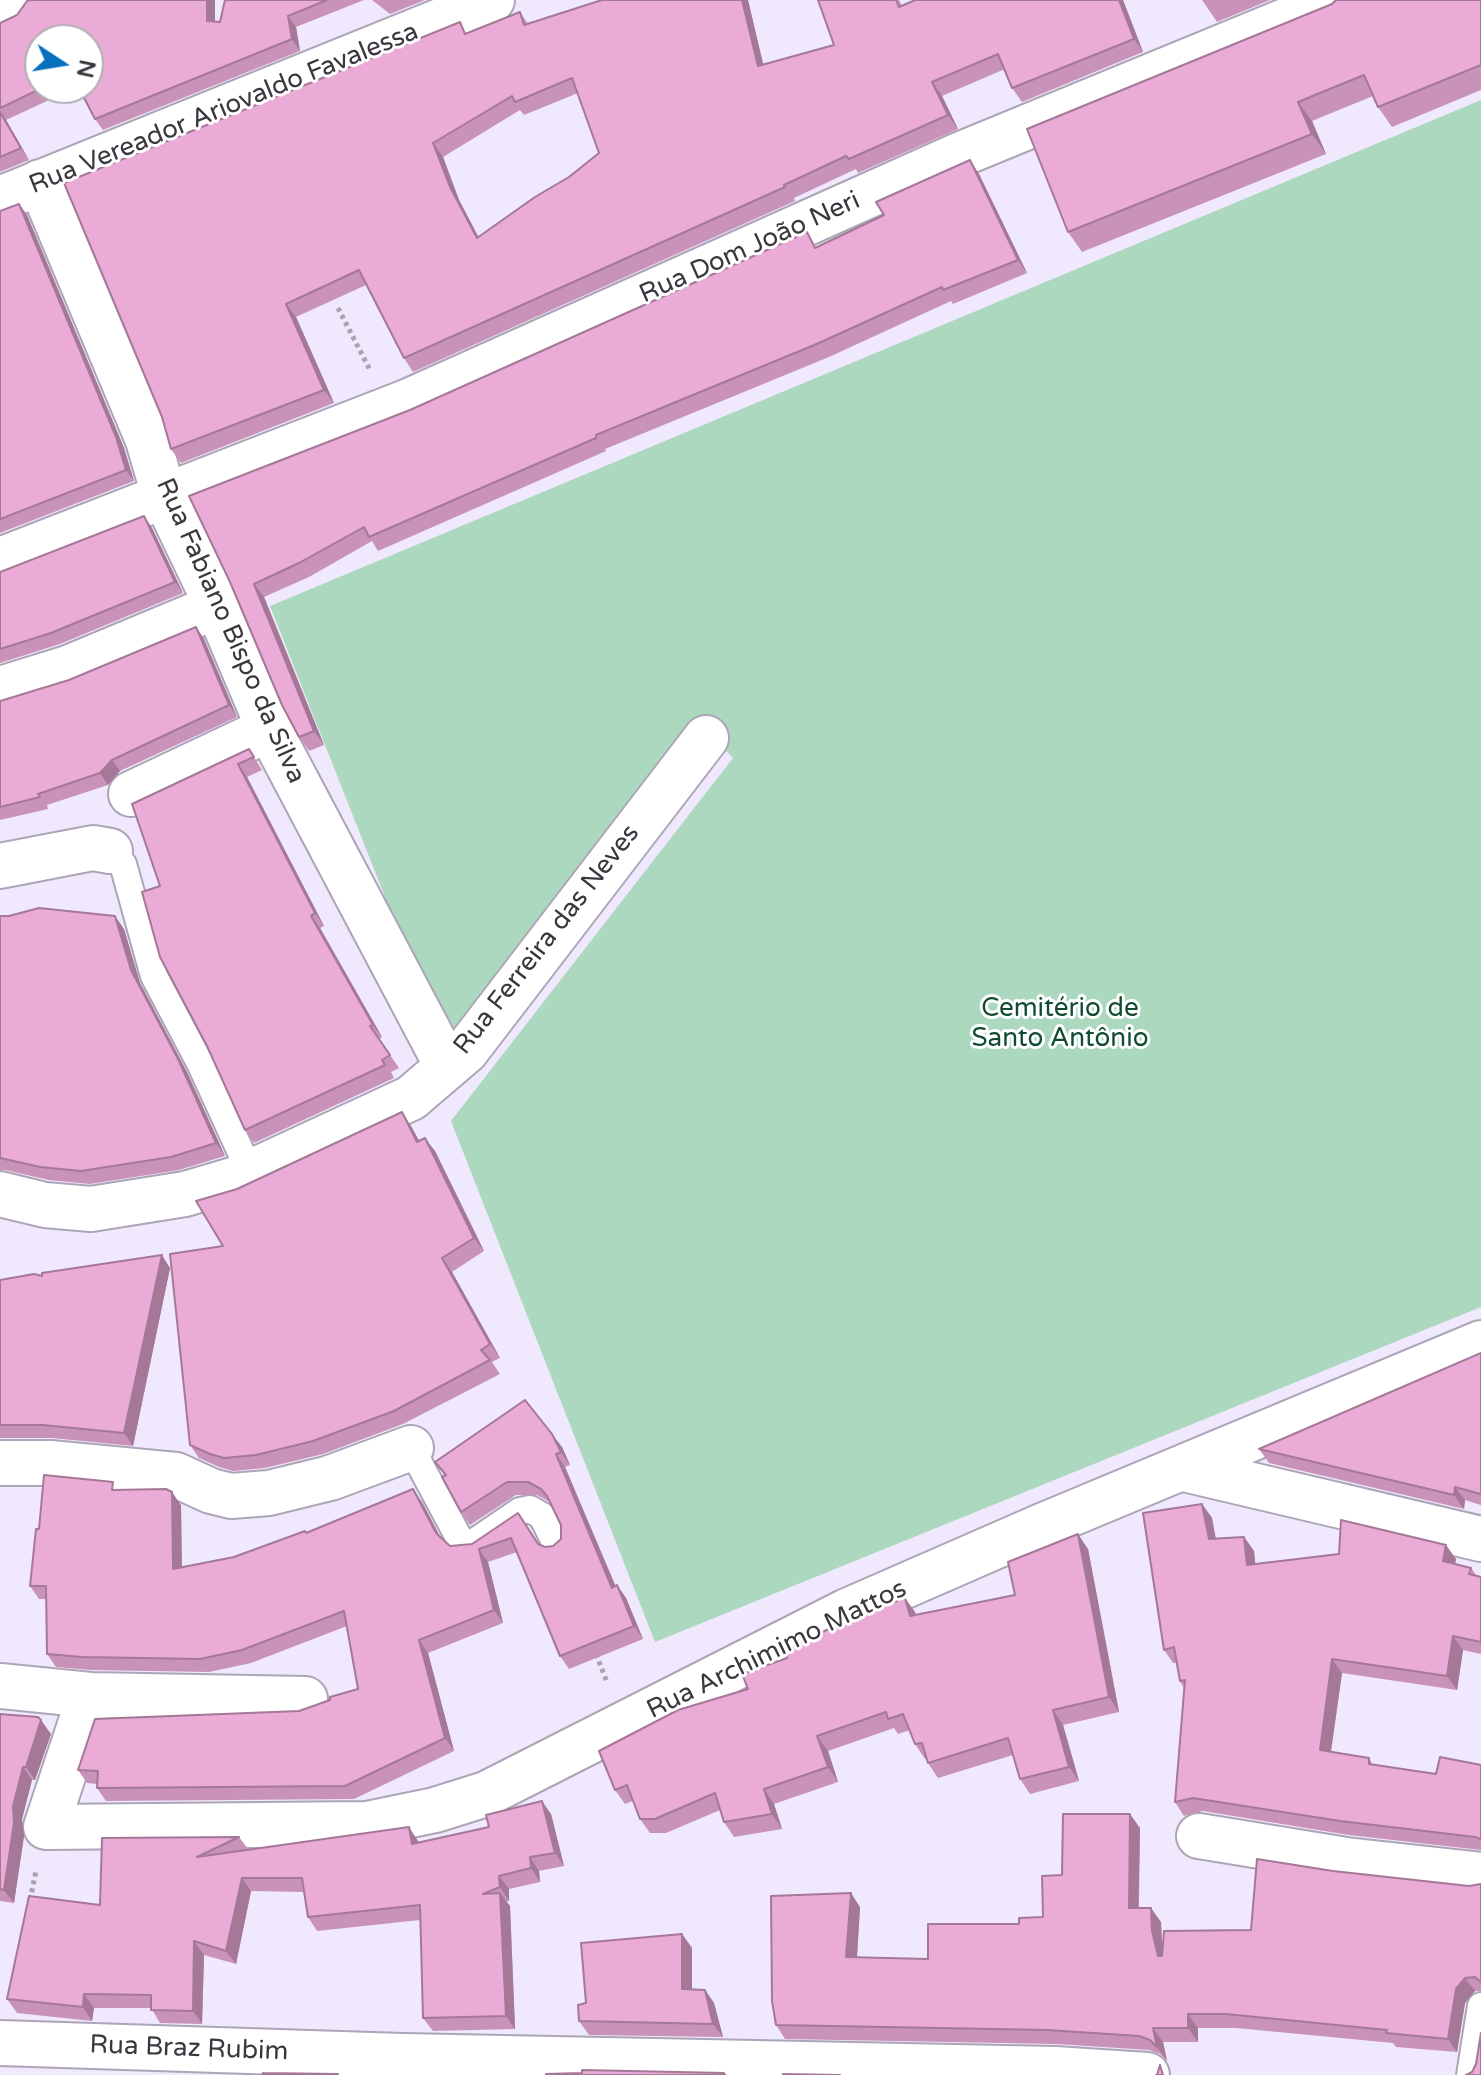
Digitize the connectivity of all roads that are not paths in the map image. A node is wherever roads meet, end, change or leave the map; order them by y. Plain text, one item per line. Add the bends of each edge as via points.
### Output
1 (492, 0) edge
2 (1336, 0) edge
3 (416, 15) edge
4 (40, 182) junction
5 (0, 199) edge
6 (164, 495) junction
7 (0, 560) edge
8 (217, 606) junction
9 (0, 689) edge
10 (269, 729) junction
11 (706, 738) dead end
12 (131, 794) dead end
13 (110, 851) joint
14 (0, 866) edge
15 (447, 1066) junction
16 (250, 1172) junction
17 (0, 1194) edge
18 (1481, 1343) edge
19 (411, 1448) joint
20 (0, 1463) edge
21 (1184, 1469) junction
22 (1481, 1539) edge
23 (556, 1544) edge
24 (0, 1686) edge
25 (90, 1695) junction
26 (305, 1699) dead end
27 (1199, 1836) dead end
28 (1481, 1875) edge
29 (1481, 2006) edge
30 (0, 2043) edge
31 (53, 2060) edge
32 (402, 2065) edge
33 (1147, 2075) edge
34 (1470, 2075) edge

1 - 3 street, Rua Vereador Ariovaldo Favalessa
2 - 6 street, Rua Dom João Neri via 959,155 409,401
3 - 4 street, Rua Vereador Ariovaldo Favalessa
4 - 5 street, Rua Vereador Ariovaldo Favalessa
4 - 6 street, Rua Fabiano Bispo da Silva via 148,440
6 - 7 street, Rua Dom João Neri
6 - 8 street, Rua Fabiano Bispo da Silva
8 - 9 street via 68,668
8 - 10 street, Rua Fabiano Bispo da Silva
10 - 12 street
10 - 15 street, Rua Fabiano Bispo da Silva
11 - 15 street, Rua Ferreira das Neves via 466,1051
13 - 14 street via 93,848
13 - 16 lane via 123,864 154,976
15 - 16 street, Rua Ferreira das Neves via 411,1098
16 - 17 street, Rua Ferreira das Neves via 185,1194 91,1209
18 - 21 street, Rua Archimimo Mattos
19 - 20 street via 330,1478 231,1496 176,1475
19 - 23 lane via 464,1544 530,1509 542,1516
21 - 22 street
21 - 25 street, Rua Archimimo Mattos via 845,1612 486,1794 435,1810 367,1824 46,1827
24 - 25 street
25 - 26 street
27 - 28 street
29 - 34 lane
30 - 31 street, Rua Braz Rubim
31 - 32 street, Rua Braz Rubim
32 - 33 street, Rua Braz Rubim via 1055,2069

